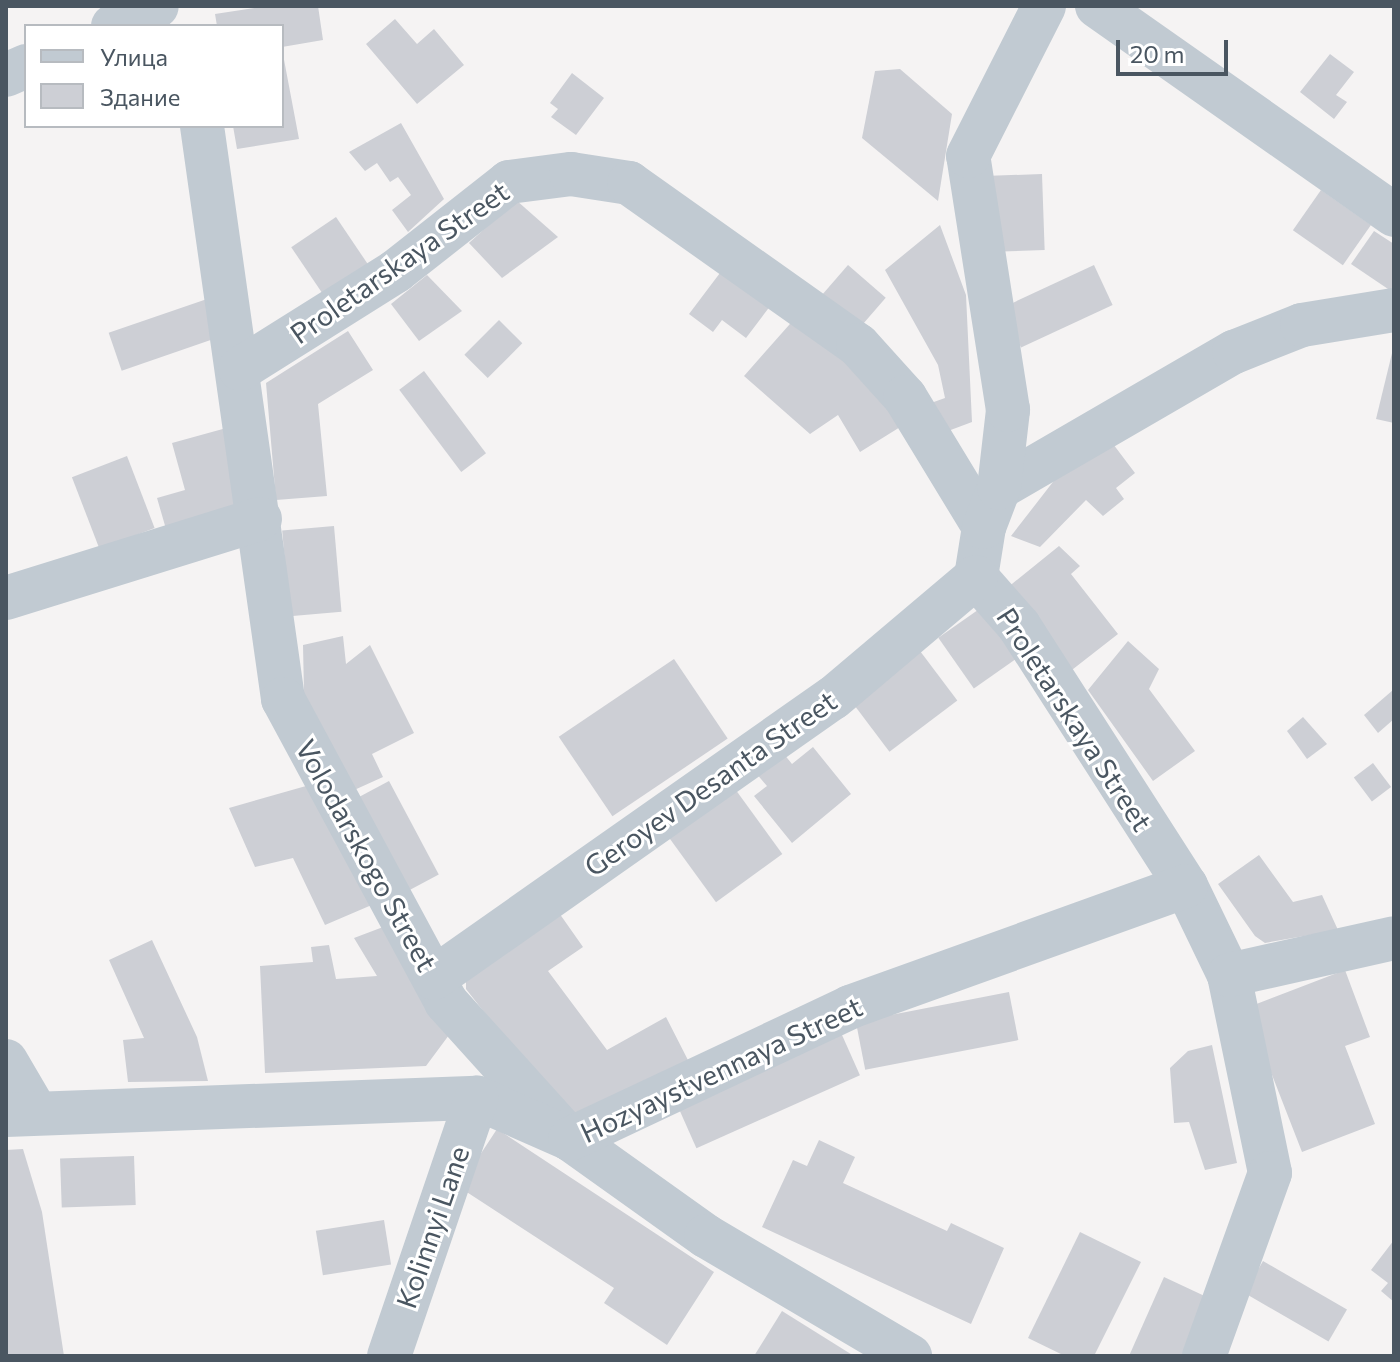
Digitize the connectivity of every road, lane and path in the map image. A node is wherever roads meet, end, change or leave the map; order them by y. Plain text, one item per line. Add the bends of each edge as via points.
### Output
1 (157, 6) edge
2 (1044, 6) edge
3 (1097, 6) edge
4 (117, 24) edge
5 (202, 128) edge
6 (1394, 215) edge
7 (1394, 310) edge
8 (240, 369) junction
9 (992, 508) junction
10 (260, 519) junction
11 (976, 577) junction
12 (6, 598) edge
13 (1186, 886) junction
14 (1394, 938) edge
15 (1229, 975) junction
16 (434, 978) junction
17 (6, 1061) edge
18 (477, 1098) junction
19 (15, 1101) edge
20 (570, 1139) junction
21 (389, 1356) edge
22 (910, 1356) edge
23 (1204, 1356) edge

1 - 4 street
2 - 9 street via 968,156 1008,410
3 - 6 street
5 - 8 street, Volodarskogo Street
7 - 9 street via 1302,325 1234,352
8 - 9 street, Proletarskaya Street via 396,271 509,182 571,174 629,183 858,345
8 - 10 street, Volodarskogo Street
9 - 11 street
10 - 12 street
10 - 16 street, Volodarskogo Street via 283,699
11 - 13 street, Proletarskaya Street via 1019,626
11 - 16 street, Geroyev Desanta Street via 833,698
13 - 15 street, Proletarskaya Street
13 - 20 street, Hozyaystvennaya Street via 850,1007
14 - 15 street
15 - 23 street, Proletarskaya Street via 1270,1173
16 - 20 street, Volodarskogo Street via 446,1002
17 - 19 street
18 - 19 street, Hozyaystvennaya Street
18 - 20 street, Hozyaystvennaya Street
18 - 21 street, Kolinnyi Lane
20 - 22 street, Volodarskogo Street via 706,1236

